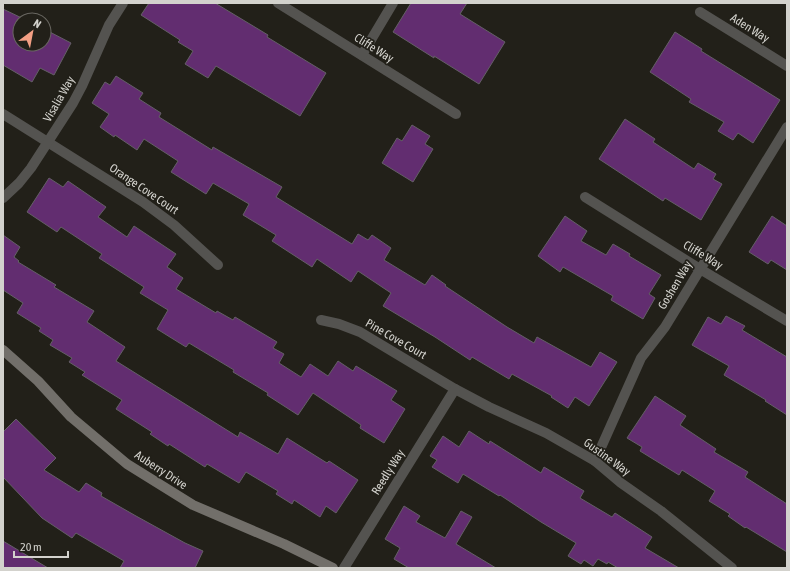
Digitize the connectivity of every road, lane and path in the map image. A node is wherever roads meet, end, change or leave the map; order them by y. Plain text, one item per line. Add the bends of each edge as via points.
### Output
1 (123, 3) edge
2 (278, 3) edge
3 (393, 3) edge
4 (700, 12) dead end
5 (362, 55) junction
6 (787, 66) edge
7 (3, 114) edge
8 (456, 114) dead end
9 (787, 127) edge
10 (48, 142) junction
11 (585, 197) dead end
12 (3, 198) edge
13 (218, 265) dead end
14 (700, 269) junction
15 (321, 320) dead end
16 (787, 320) edge
17 (3, 350) edge
18 (455, 389) junction
19 (595, 461) junction
20 (333, 568) edge
21 (344, 568) edge
22 (732, 568) edge

1 - 10 street, Visalia Way via 99,44 73,103
2 - 5 street, Cliffe Way
3 - 5 street
4 - 6 street, Aden Way
5 - 8 street, Cliffe Way
7 - 10 street, Orange Cove Court
9 - 14 street, Goshen Way
10 - 12 street, Visalia Way via 20,183
10 - 13 street, Orange Cove Court via 143,202 174,225
11 - 14 street, Cliffe Way
14 - 16 street, Cliffe Way
14 - 19 street, Goshen Way via 665,327 641,358
15 - 18 street, Pine Cove Court via 360,332
17 - 20 street, Auberry Drive via 38,381 71,417 127,464 193,505
18 - 19 street, Gustine Way via 546,433
18 - 21 street, Reedly Way
19 - 22 street, Gustine Way

